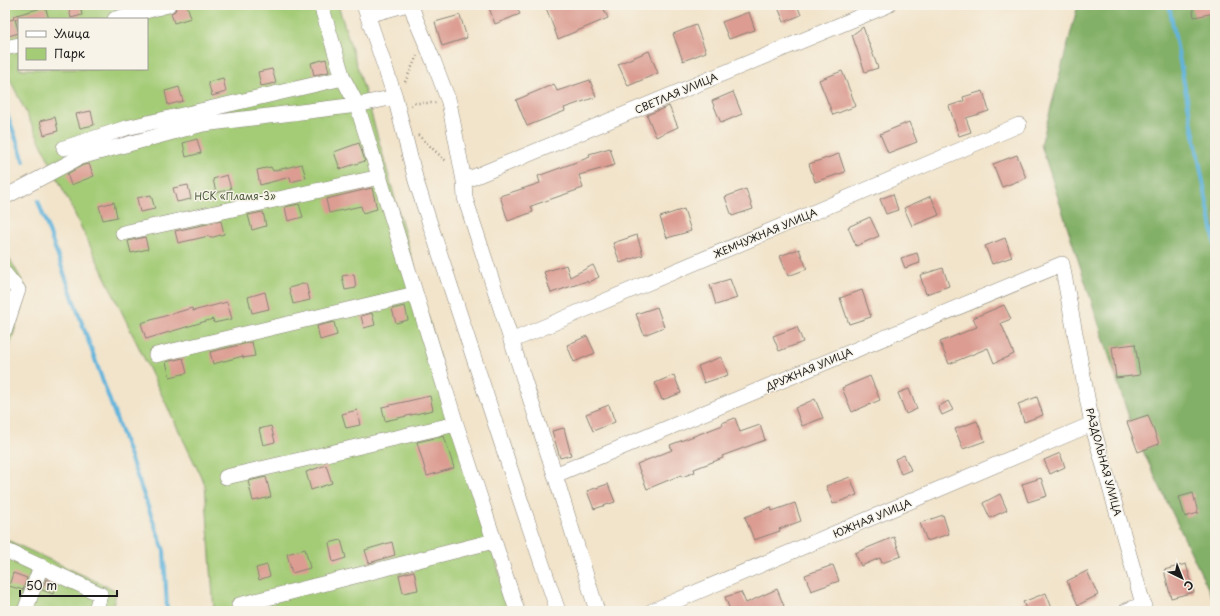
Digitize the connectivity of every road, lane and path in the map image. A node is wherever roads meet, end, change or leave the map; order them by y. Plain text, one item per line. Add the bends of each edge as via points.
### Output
1 (168, 5) edge
2 (321, 5) edge
3 (404, 5) edge
4 (411, 5) edge
5 (888, 5) edge
6 (366, 10) edge
7 (119, 18) edge
8 (424, 39) junction
9 (18, 45) edge
10 (5, 48) edge
11 (343, 78) junction
12 (399, 92) junction
13 (357, 105) junction
14 (408, 106) dead end
15 (450, 106) junction
16 (1019, 125) dead end
17 (414, 132) dead end
18 (64, 148) dead end
19 (462, 175) junction
20 (380, 177) junction
21 (5, 197) edge
22 (123, 233) dead end
23 (1062, 264) joint
24 (5, 274) edge
25 (415, 294) junction
26 (5, 329) edge
27 (511, 341) junction
28 (156, 354) dead end
29 (456, 424) junction
30 (1092, 424) junction
31 (555, 475) junction
32 (226, 477) dead end
33 (494, 541) junction
34 (5, 550) edge
35 (41, 566) junction
36 (239, 605) dead end
37 (1145, 607) edge
38 (25, 611) edge
39 (96, 611) edge
40 (517, 611) edge
41 (558, 611) edge
42 (597, 611) edge
43 (652, 611) edge
44 (1126, 611) edge

1 - 7 street
2 - 11 street
3 - 6 street
4 - 8 street
5 - 19 street, СВЕТЛАЯ УЛИЦА
6 - 12 street
8 - 12 path
8 - 15 street
9 - 10 street
11 - 13 street
11 - 18 street via 126,128
12 - 13 street
12 - 41 street via 416,181
13 - 20 street
13 - 21 street via 203,124 80,157
14 - 15 path via 432,102
15 - 19 street
16 - 27 street, ЖЕМЧУЖНАЯ УЛИЦА
17 - 19 path
19 - 27 street via 465,198
20 - 22 street
20 - 25 street
23 - 30 street, РАЗДОЛЬНАЯ УЛИЦА
23 - 31 street, ДРУЖНАЯ УЛИЦА
24 - 26 street via 18,290
25 - 28 street
25 - 29 street
27 - 31 street
29 - 32 street
29 - 33 street
30 - 37 street, РАЗДОЛЬНАЯ УЛИЦА
30 - 43 street, ЮЖНАЯ УЛИЦА
31 - 42 street
33 - 36 street
33 - 40 street
34 - 35 street
35 - 38 street
35 - 39 street via 100,594
37 - 44 street

